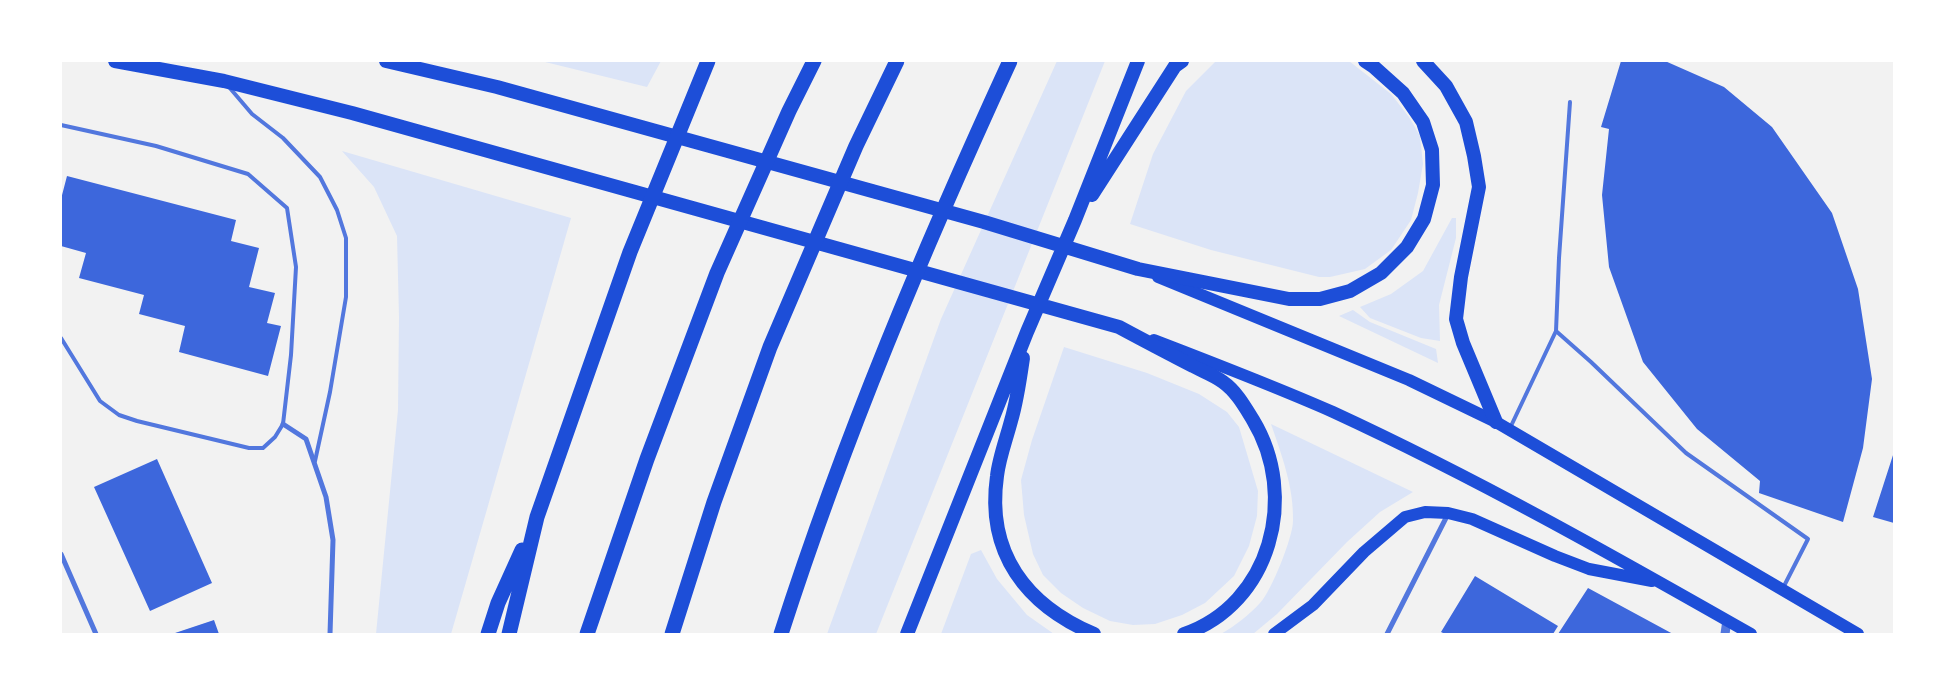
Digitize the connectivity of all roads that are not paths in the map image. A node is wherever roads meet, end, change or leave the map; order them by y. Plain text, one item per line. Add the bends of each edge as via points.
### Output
1 (115, 61) edge
2 (386, 61) edge
3 (708, 61) edge
4 (814, 61) edge
5 (897, 61) edge
6 (1010, 61) edge
7 (1138, 61) edge
8 (1182, 61) edge
9 (1365, 61) edge
10 (1423, 61) edge
11 (224, 81) junction
12 (1570, 102) dead end
13 (61, 125) edge
14 (1075, 220) junction
15 (1138, 269) junction
16 (1119, 327) junction
17 (1556, 331) junction
18 (1027, 332) junction
19 (61, 338) edge
20 (1496, 422) junction
21 (283, 424) junction
22 (1509, 430) junction
23 (315, 461) junction
24 (1448, 513) junction
25 (538, 517) junction
26 (61, 554) edge
27 (1661, 583) junction
28 (1782, 590) junction
29 (1727, 620) junction
30 (96, 634) edge
31 (330, 634) edge
32 (488, 634) edge
33 (509, 634) edge
34 (587, 634) edge
35 (672, 634) edge
36 (781, 634) edge
37 (907, 634) edge
38 (1094, 634) edge
39 (1184, 634) edge
40 (1274, 634) edge
41 (1387, 634) edge
42 (1725, 634) edge
43 (1751, 634) edge
44 (1858, 634) edge

1 - 11 highway
2 - 15 highway via 497,87 984,222
3 - 25 highway via 630,252
4 - 34 highway via 717,273 647,459
5 - 35 highway via 856,146 770,346 714,502
6 - 36 highway via 930,240 858,417
7 - 14 highway
8 - 14 highway via 1175,66
9 - 15 highway via 1403,94 1423,122 1432,150 1433,185 1424,219 1407,247 1381,273 1350,291 1320,299 1289,299
10 - 20 highway via 1446,86 1466,122 1474,156 1479,187 1456,319
11 - 16 highway via 473,146
11 - 23 lane via 252,114 283,138 320,177 337,210 346,238 346,297
12 - 17 lane
13 - 21 lane via 156,146 248,174 287,208 296,267 292,355
14 - 18 highway
15 - 20 main road via 1409,380
16 - 27 main road via 1258,380 1386,438 1472,480
16 - 39 highway via 1223,382 1242,402 1258,428 1272,470 1276,494 1272,528 1267,552 1253,580 1221,615
17 - 22 lane
17 - 28 lane via 1686,453 1808,539
18 - 37 highway
18 - 38 highway via 1012,420 996,477 995,517 1003,549 1017,576 1036,598
19 - 21 lane via 100,401 119,415 249,448 263,448
20 - 22 main road
21 - 23 street via 306,439
22 - 28 main road
23 - 31 street via 326,497 333,540
24 - 27 main road via 1472,519 1589,569
24 - 40 main road via 1425,512 1405,517 1364,552 1313,605
24 - 41 street
25 - 32 highway via 498,603
25 - 33 highway
26 - 30 street
27 - 29 main road
28 - 44 main road
29 - 42 street
29 - 43 main road

